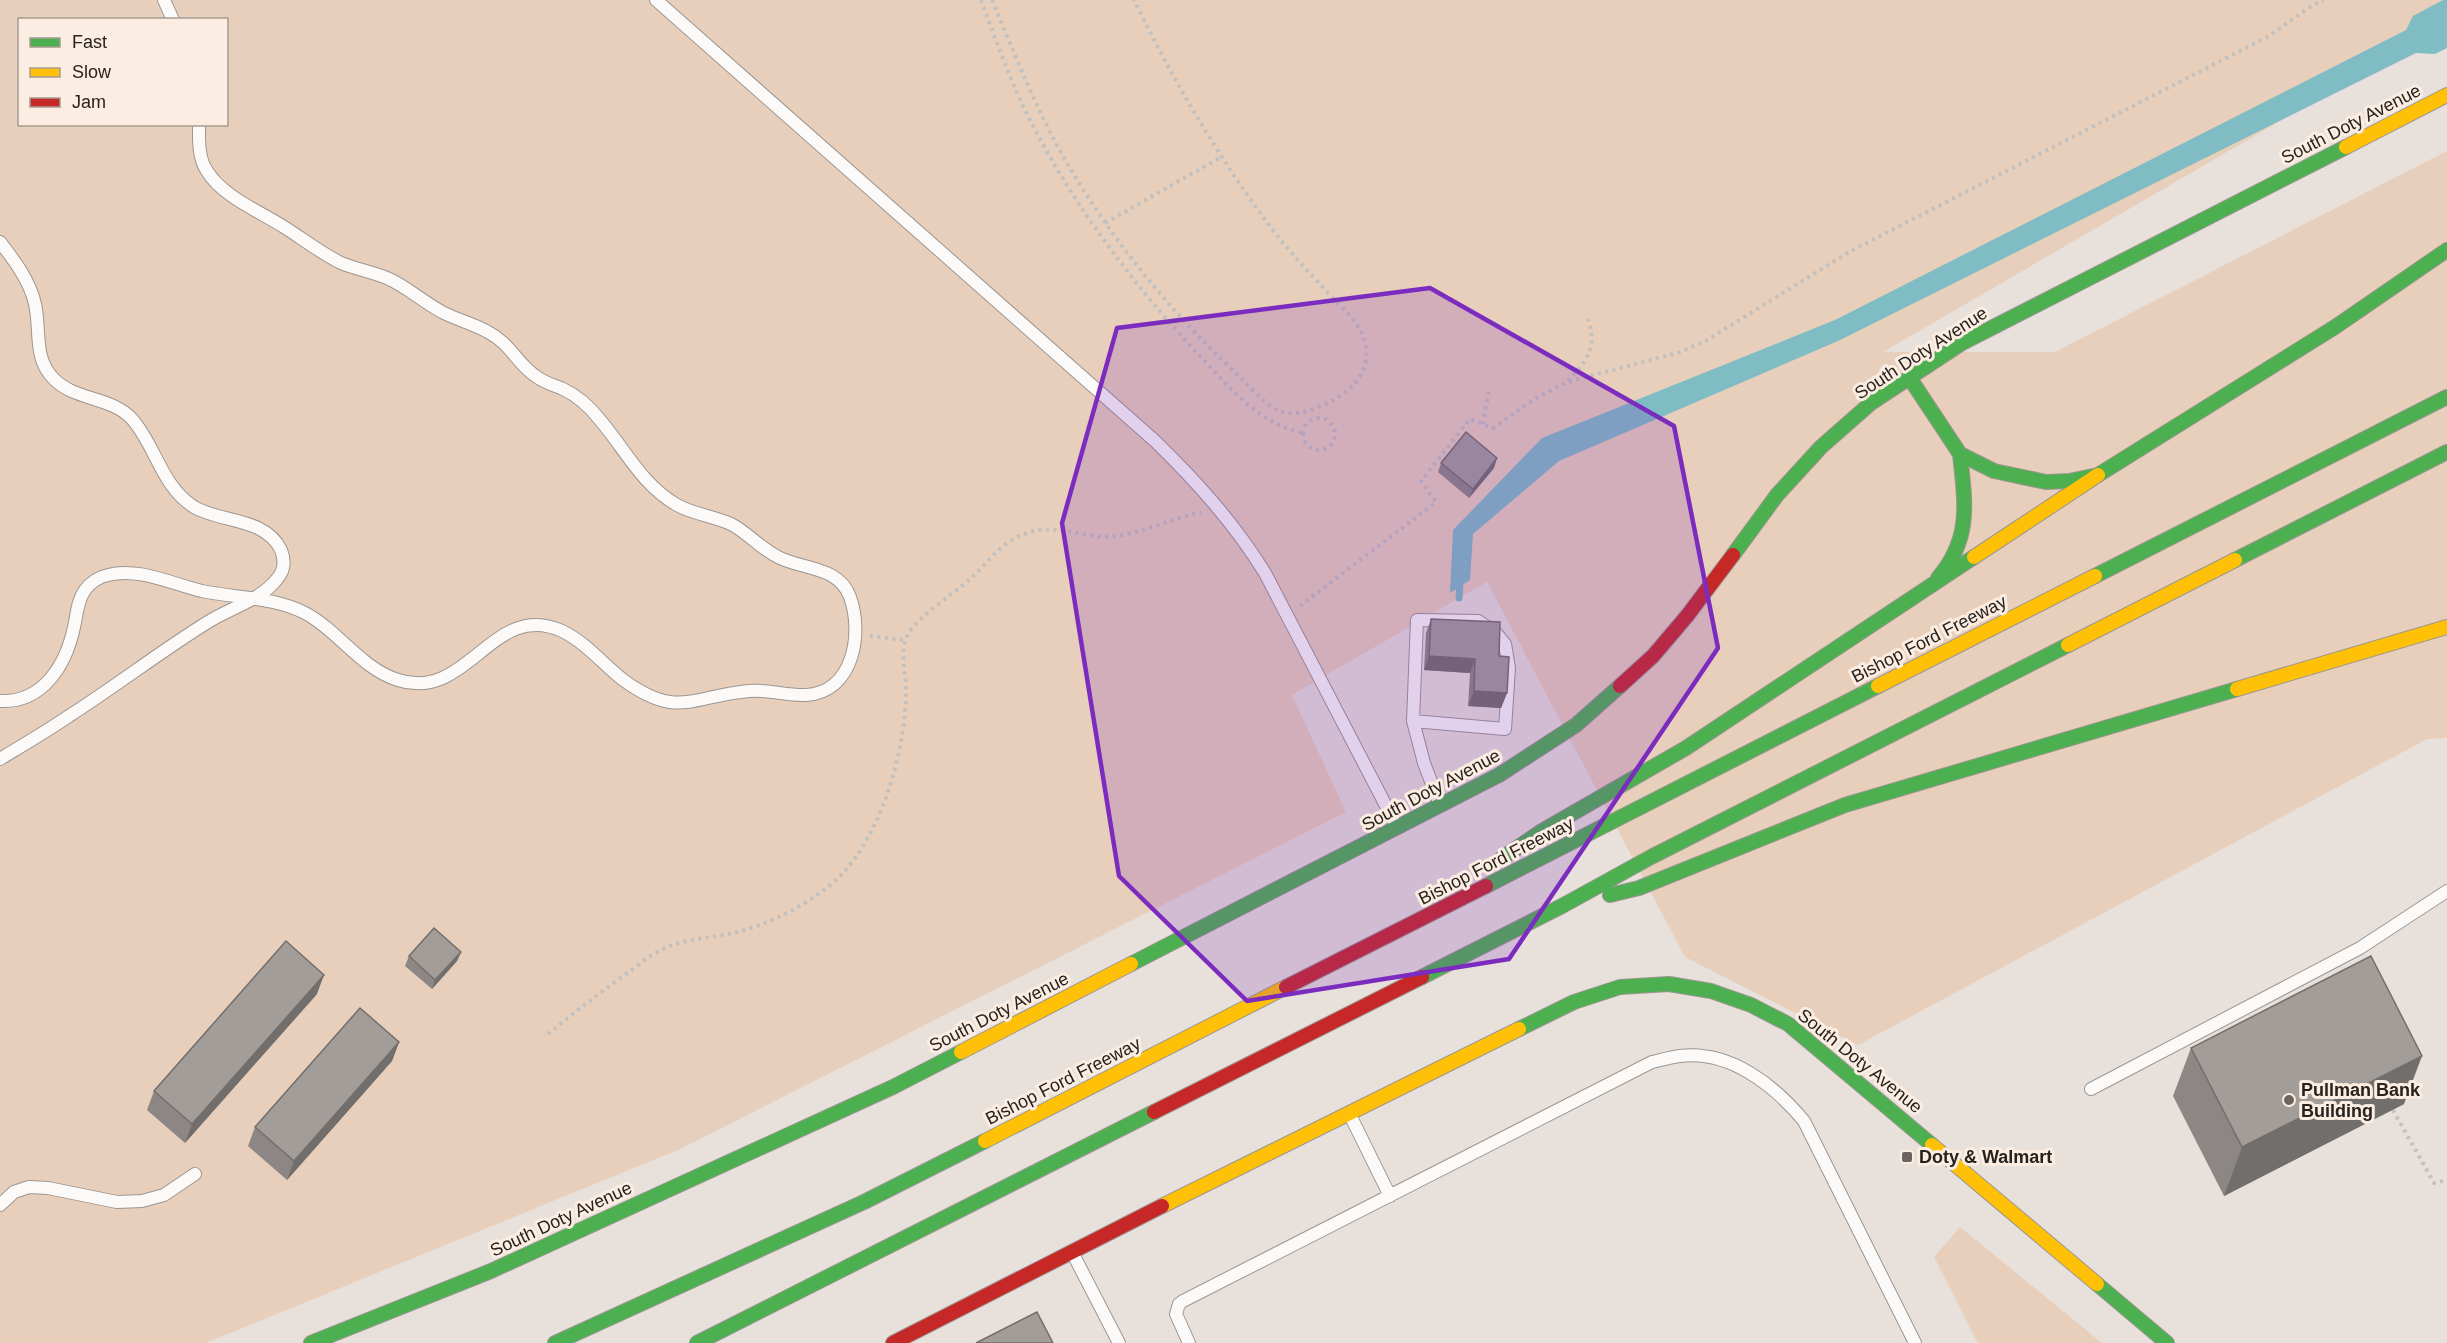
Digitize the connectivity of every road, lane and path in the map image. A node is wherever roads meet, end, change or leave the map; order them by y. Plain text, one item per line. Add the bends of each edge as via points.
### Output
1 (164, 0) edge
2 (656, 0) edge
3 (981, 0) edge
4 (1134, 0) edge
5 (2323, 0) edge
6 (993, 1) edge
7 (171, 18) edge
8 (2447, 95) edge
9 (199, 126) edge
10 (1223, 156) junction
11 (1106, 223) junction
12 (0, 242) edge
13 (2447, 250) edge
14 (1588, 319) dead end
15 (1909, 377) junction
16 (1567, 382) junction
17 (1489, 390) dead end
18 (2447, 397) edge
19 (1483, 424) junction
20 (1303, 433) junction
21 (2447, 452) edge
22 (1960, 454) junction
23 (2098, 475) junction
24 (1220, 508) junction
25 (1933, 584) junction
26 (252, 598) junction
27 (1287, 615) junction
28 (2447, 627) edge
29 (857, 635) junction
30 (905, 640) junction
31 (0, 701) edge
32 (1413, 721) junction
33 (0, 759) edge
34 (1440, 806) junction
35 (1398, 829) junction
36 (2447, 891) edge
37 (1562, 906) junction
38 (1394, 933) junction
39 (548, 1034) dead end
40 (2091, 1089) dead end
41 (2393, 1110) edge
42 (1350, 1114) junction
43 (195, 1174) dead end
44 (2447, 1180) edge
45 (1390, 1196) junction
46 (0, 1205) edge
47 (1071, 1251) junction
48 (311, 1343) edge
49 (555, 1343) edge
50 (697, 1343) edge
51 (894, 1343) edge
52 (1119, 1343) edge
53 (1189, 1343) edge
54 (1915, 1343) edge
55 (2167, 1343) edge

1 - 7 lane
2 - 24 lane via 1155,441
3 - 20 path via 1026,110 1101,237 1166,319 1244,402 1267,420
4 - 10 path via 1164,59
5 - 16 path via 2271,35 1849,252 1707,340 1681,352
6 - 11 path via 1040,114
8 - 15 main road, South Doty Avenue via 2032,306
9 - 29 lane via 202,163 218,185 333,259 403,286 439,311 505,342 534,376 588,406 650,485 673,503 736,527 774,555 825,571 844,584 854,610
10 - 11 path
10 - 11 path via 1274,231 1364,337 1368,353 1364,368 1356,383 1340,397 1296,413 1280,411 1268,403 1194,331
12 - 26 lane via 30,288 36,305 40,356 53,378 75,393 122,410 132,419 173,489 191,505 260,529 276,542 284,559 283,570 266,591
13 - 23 main road via 2335,327
14 - 16 path via 1594,342
15 - 22 main road
15 - 34 main road, South Doty Avenue via 1821,447 1777,495 1687,616 1613,694 1576,726 1499,775
16 - 19 path via 1493,428
17 - 19 path
18 - 38 main road, Bishop Ford Freeway
19 - 27 path via 1470,419 1421,481 1436,502
20 - 20 path via 1313,449 1326,448 1335,439 1333,426 1322,418 1308,423
21 - 37 main road
22 - 23 main road via 1995,471 2046,482
22 - 25 main road via 1962,536 1953,559
23 - 25 main road
24 - 27 lane via 1247,543
24 - 30 path via 1114,536 1050,528 1022,534 916,624
25 - 38 main road via 1686,748 1542,831
26 - 29 lane via 285,604 306,614 374,669 402,682 418,684 449,676 502,633 518,626 549,626 580,642 636,689 681,704 749,691 810,695 823,691 843,675
26 - 31 lane via 207,592 144,575 106,575 85,590 66,654 43,688 20,701
26 - 33 lane via 208,622
27 - 35 lane
28 - 37 main road via 1845,805 1639,888
29 - 30 path
30 - 39 path via 906,689 896,762 865,844 838,879 773,920 664,948 582,1005
32 - 32 lane via 1418,620 1478,621 1496,633 1505,644 1509,668 1505,729
32 - 34 lane
34 - 35 main road, South Doty Avenue
35 - 48 main road, South Doty Avenue via 893,1087 491,1271
36 - 40 lane via 2360,948
37 - 50 main road
38 - 49 main road, Bishop Ford Freeway via 864,1202
41 - 44 path via 2434,1183
42 - 45 lane
42 - 47 main road, South Doty Avenue
42 - 55 main road, South Doty Avenue via 1574,1002 1628,986 1706,989 1763,1009 1815,1044
43 - 46 lane via 164,1195 142,1201 117,1202 29,1187 14,1192
45 - 53 lane via 1179,1304 1177,1318
45 - 54 lane via 1652,1062 1680,1056 1716,1059 1760,1079 1804,1121
47 - 51 main road, South Doty Avenue
47 - 52 lane

